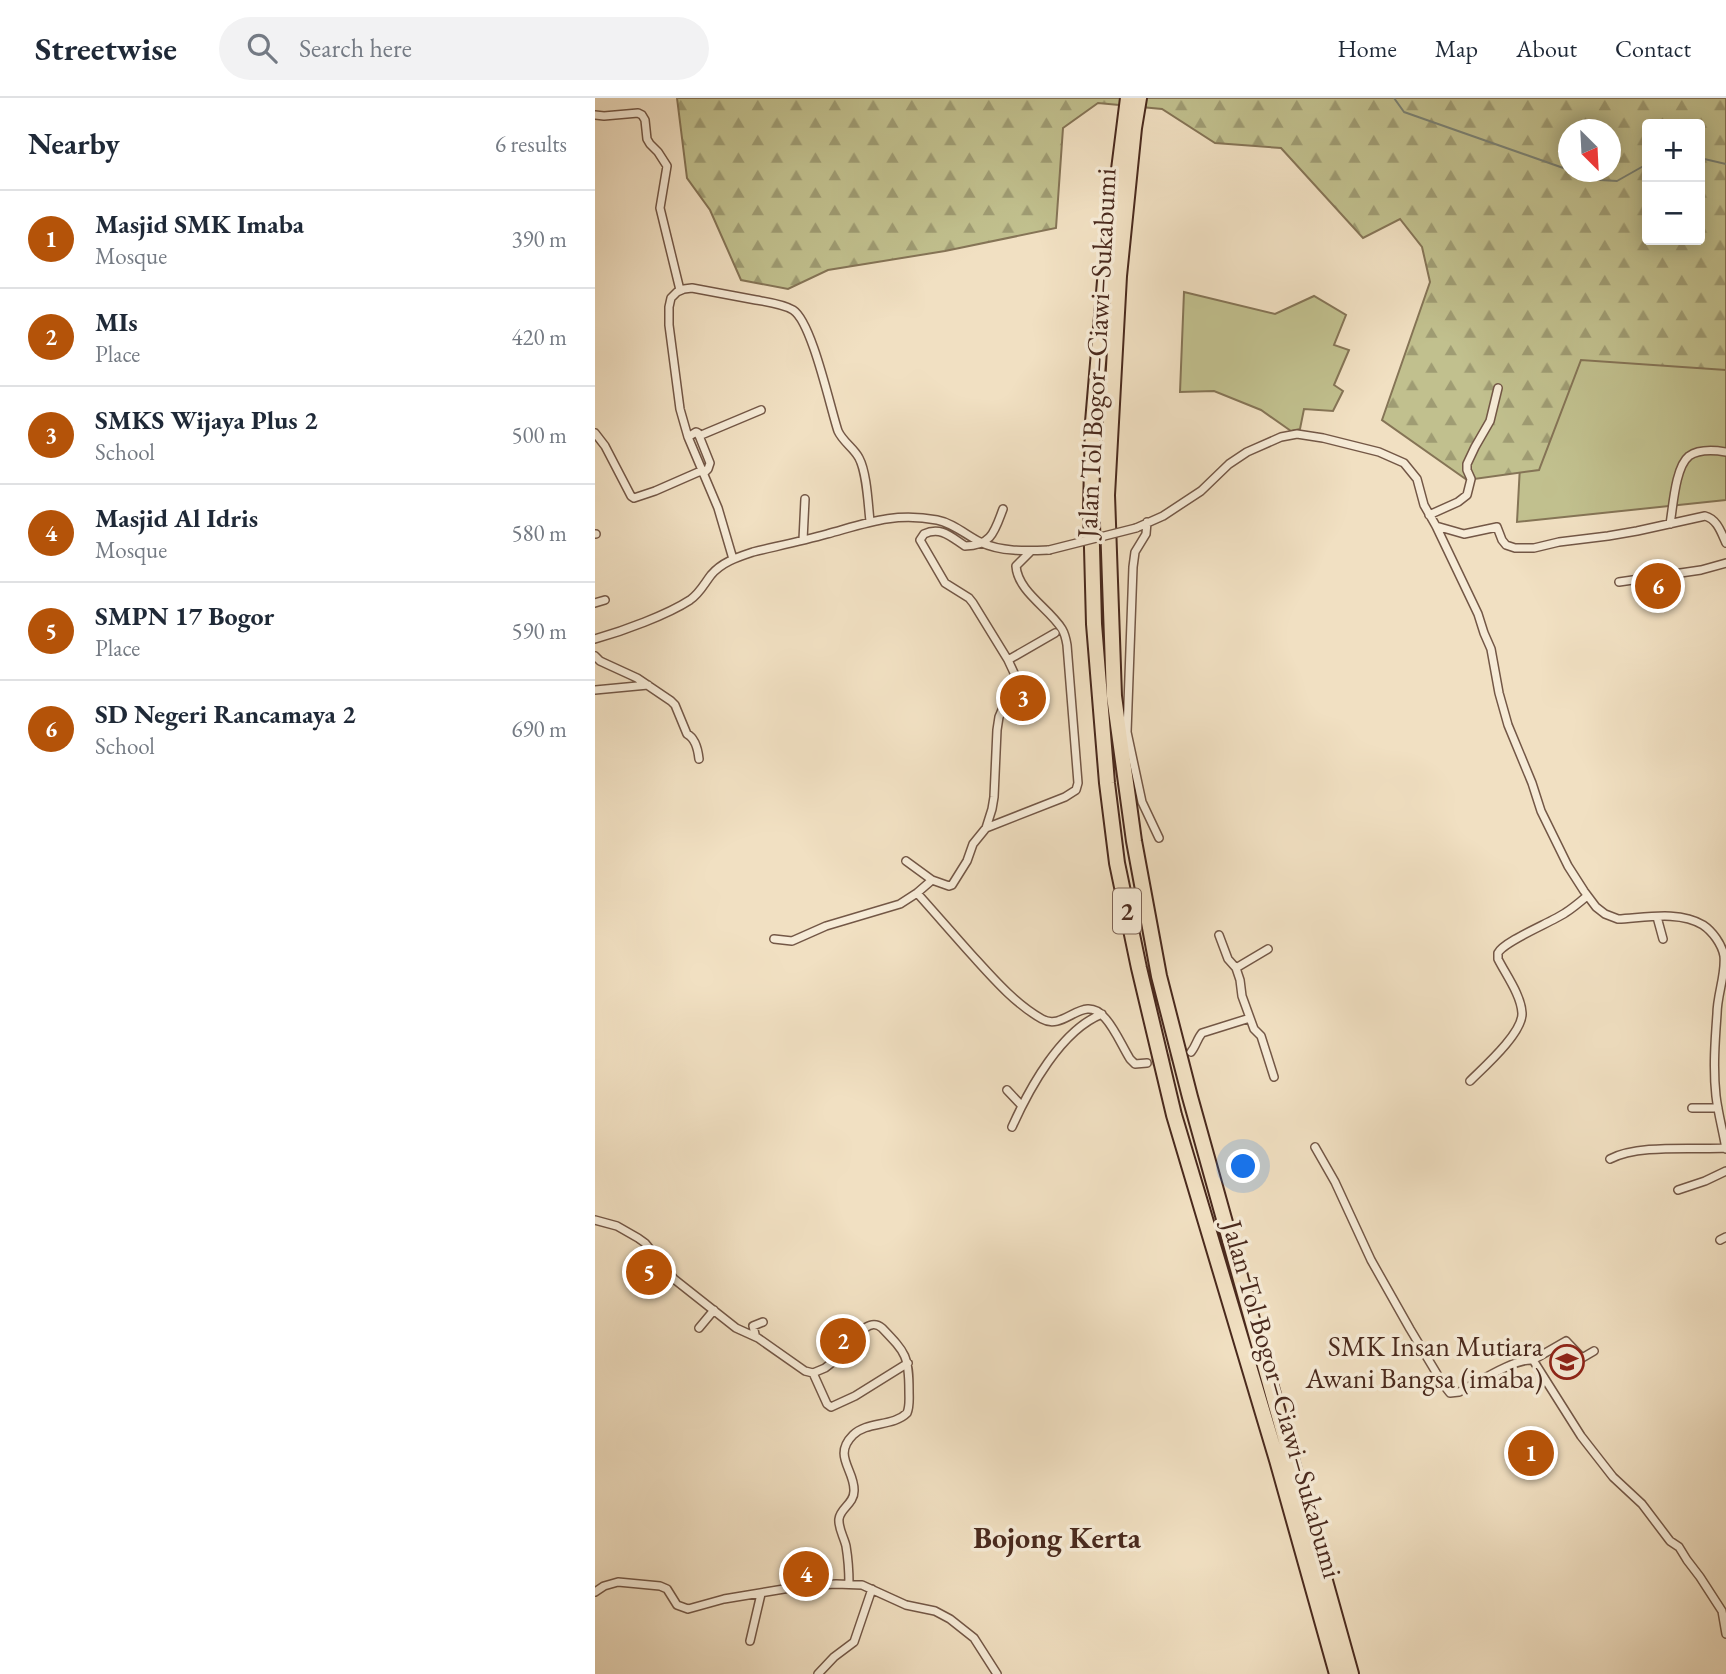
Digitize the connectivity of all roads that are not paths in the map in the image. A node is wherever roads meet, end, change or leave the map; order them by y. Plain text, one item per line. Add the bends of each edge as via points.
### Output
1 (1128, 98) edge
2 (1139, 98) edge
3 (595, 115) edge
4 (1129, 125) junction
5 (680, 290) junction
6 (1498, 388) dead end
7 (761, 410) dead end
8 (595, 433) edge
9 (699, 436) junction
10 (688, 437) junction
11 (1726, 452) edge
12 (703, 471) junction
13 (805, 499) dead end
14 (1003, 509) dead end
15 (1429, 515) junction
16 (870, 521) junction
17 (1147, 523) junction
18 (1670, 524) junction
19 (1436, 526) junction
20 (803, 540) junction
21 (982, 542) junction
22 (1726, 543) edge
23 (1031, 551) junction
24 (733, 559) junction
25 (1726, 564) edge
26 (1619, 582) dead end
27 (605, 600) dead end
28 (595, 603) edge
29 (1055, 633) dead end
30 (595, 639) edge
31 (595, 656) edge
32 (1008, 660) junction
33 (649, 685) junction
34 (595, 690) edge
35 (699, 759) dead end
36 (986, 828) junction
37 (1159, 838) dead end
38 (906, 861) dead end
39 (932, 880) junction
40 (917, 893) junction
41 (1587, 896) junction
42 (1657, 917) junction
43 (1219, 935) dead end
44 (1726, 937) edge
45 (774, 939) dead end
46 (1663, 939) dead end
47 (1717, 941) junction
48 (1268, 949) dead end
49 (1236, 968) junction
50 (1102, 1014) junction
51 (1250, 1018) junction
52 (1726, 1021) edge
53 (1716, 1022) junction
54 (1192, 1052) tunnel mouth
55 (1147, 1063) dead end
56 (1274, 1077) dead end
57 (1470, 1082) dead end
58 (1007, 1090) dead end
59 (1022, 1106) junction
60 (1692, 1108) dead end
61 (1718, 1108) junction
62 (1012, 1127) dead end
63 (1315, 1147) dead end
64 (1726, 1149) edge
65 (1610, 1158) dead end
66 (1726, 1171) edge
67 (1678, 1190) dead end
68 (595, 1220) edge
69 (714, 1310) junction
70 (763, 1322) dead end
71 (699, 1328) dead end
72 (754, 1336) junction
73 (1594, 1351) dead end
74 (1533, 1360) junction
75 (908, 1363) junction
76 (813, 1373) junction
77 (849, 1584) junction
78 (872, 1589) junction
79 (595, 1592) edge
80 (761, 1594) junction
81 (1726, 1634) edge
82 (750, 1642) dead end
83 (818, 1674) edge
84 (996, 1674) edge
85 (1337, 1674) edge
86 (1351, 1674) edge

1 - 4 highway, Jalan Tol Bogor–Ciawi–Sukabumi / 2
2 - 4 highway, Jalan Tol Bogor–Ciawi–Sukabumi / 2
3 - 5 street via 638,113 645,120 647,139 667,166 660,208
4 - 85 highway, Jalan Tol Bogor–Ciawi–Sukabumi / 2 via 1105,281 1091,498 1094,624 1117,863 1174,1115
4 - 86 highway, Jalan Tol Bogor–Ciawi–Sukabumi / 2 via 1107,495 1114,696 1134,841 1159,976
5 - 10 street via 671,298 669,325
5 - 16 street via 692,288 765,302 798,315 811,341 838,431 863,465
6 - 15 street via 1490,421 1468,464 1467,495
7 - 9 street
8 - 12 street via 634,498
9 - 10 street via 696,432
9 - 12 street via 710,463
10 - 12 street
11 - 18 street via 1698,452 1684,461
12 - 24 street
13 - 20 street
14 - 21 street via 993,534
15 - 17 street via 1417,479 1404,463 1370,449 1297,434 1247,452 1201,491
15 - 19 street
16 - 20 street
16 - 21 street via 939,520
17 - 23 street, bridge
17 - 37 street via 1133,568 1127,732 1142,802
18 - 19 street via 1534,548 1506,545 1497,527 1464,534
18 - 22 street via 1709,517
19 - 41 street via 1491,649 1507,721 1539,807
20 - 24 street
21 - 23 street
21 - 32 street via 965,546 936,531 924,534 921,540 943,581 971,600
23 - 36 street via 1016,566 1017,575 1064,632 1078,783 1066,797
24 - 30 street via 687,601
25 - 26 street
27 - 28 street
29 - 32 street
31 - 33 street
32 - 36 street via 1015,678 999,718 994,797
33 - 34 street
33 - 35 street via 675,705
36 - 39 street via 972,844 954,884
38 - 39 street
39 - 40 street
40 - 45 street via 900,904 792,940
40 - 50 street via 1012,997 1042,1018 1060,1021 1090,1008
41 - 42 street via 1611,918
41 - 57 street via 1498,953 1520,1001 1522,1020 1504,1047
42 - 46 street
42 - 47 street via 1694,921
43 - 49 street
44 - 47 street
47 - 53 street via 1724,959
48 - 49 street
49 - 51 street
50 - 55 street via 1135,1065
50 - 59 street via 1084,1023 1064,1043 1036,1078
51 - 54 street via 1202,1033
51 - 56 street
52 - 53 street
53 - 61 street
58 - 59 street
59 - 62 street
60 - 61 street
61 - 64 street
63 - 74 street via 1371,1260 1450,1393 1518,1362
64 - 65 street via 1640,1151
66 - 67 street
68 - 69 street via 624,1229 642,1241 671,1277
69 - 71 street
69 - 72 street
70 - 72 street via 753,1326
72 - 76 street
73 - 74 street via 1582,1358 1566,1341
74 - 81 street via 1613,1477 1679,1547 1723,1611
75 - 76 street via 831,1407
75 - 76 street via 891,1337 872,1324 834,1361
75 - 77 street via 907,1413 856,1433 844,1452 854,1490 839,1521
77 - 78 street
77 - 80 street via 809,1585
78 - 83 street via 854,1642
78 - 84 street via 950,1619 974,1638
79 - 80 street via 615,1582 660,1586 677,1605 688,1609
80 - 82 street

